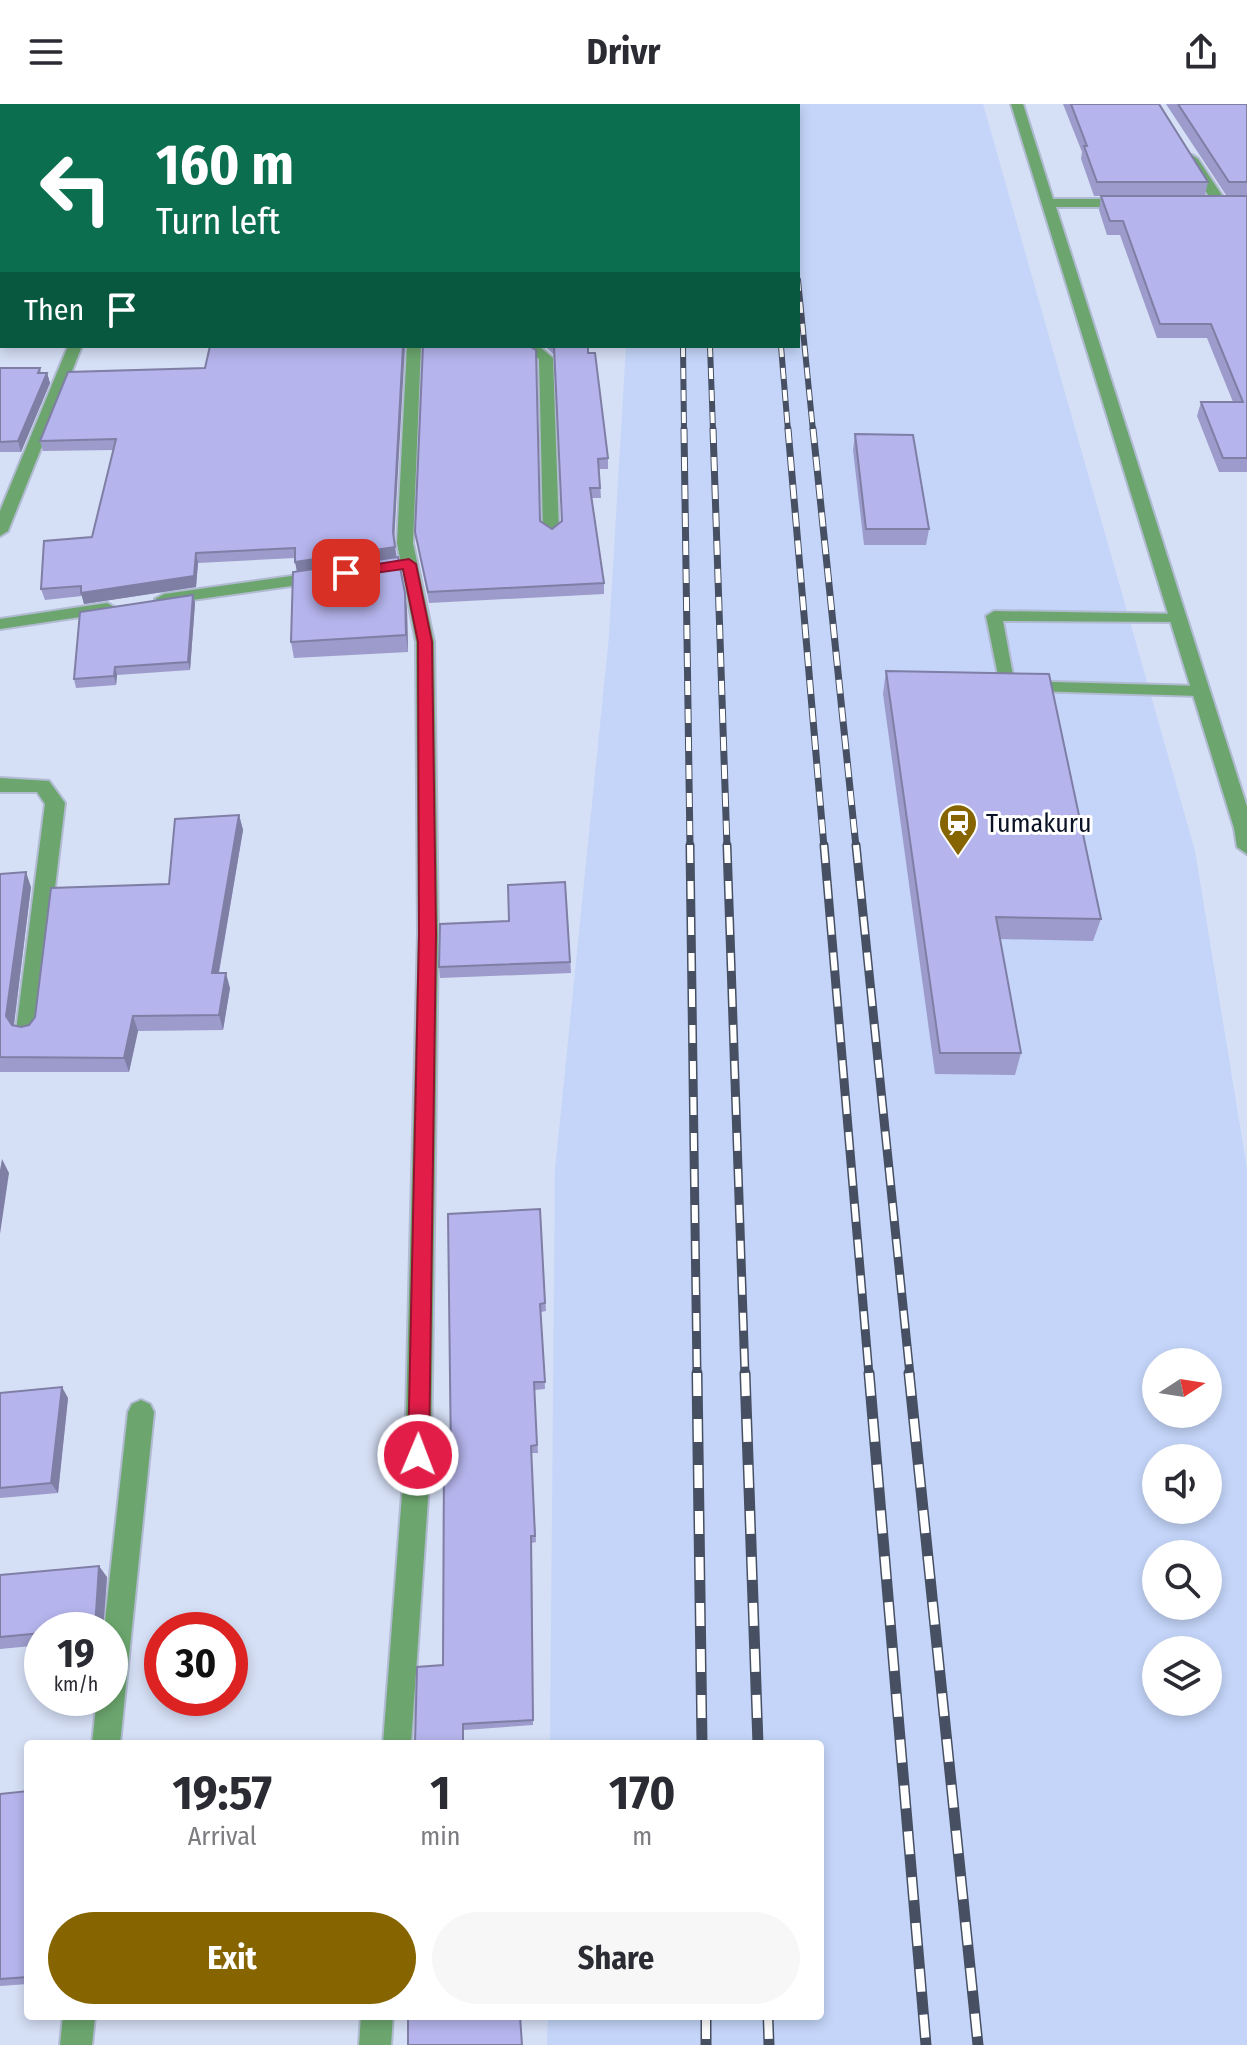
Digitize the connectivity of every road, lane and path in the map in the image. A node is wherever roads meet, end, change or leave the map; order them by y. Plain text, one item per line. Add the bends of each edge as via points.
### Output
1 (1017, 104) edge
2 (1181, 141) edge
3 (1046, 203) junction
4 (1141, 203) edge
5 (1204, 203) edge
6 (74, 348) edge
7 (419, 348) edge
8 (533, 348) edge
9 (0, 531) edge
10 (551, 532) edge
11 (330, 575) edge
12 (1177, 617) junction
13 (0, 624) edge
14 (1200, 691) junction
15 (0, 785) edge
16 (1246, 834) edge
17 (27, 1031) edge
18 (141, 1412) dead end
19 (106, 1740) edge
20 (397, 1740) edge
21 (79, 2020) edge
22 (377, 2020) edge
23 (76, 2045) edge
24 (375, 2045) edge

1 - 3 street
2 - 5 street via 1227,203
3 - 4 street
3 - 12 street
6 - 9 street
7 - 20 street via 401,565 425,642 428,934 418,1455
8 - 10 street via 546,358
11 - 13 street
12 - 14 street
12 - 14 lane via 994,616 1007,686
14 - 16 street
15 - 17 street via 42,786 55,803
18 - 19 street
21 - 23 street
22 - 24 street

